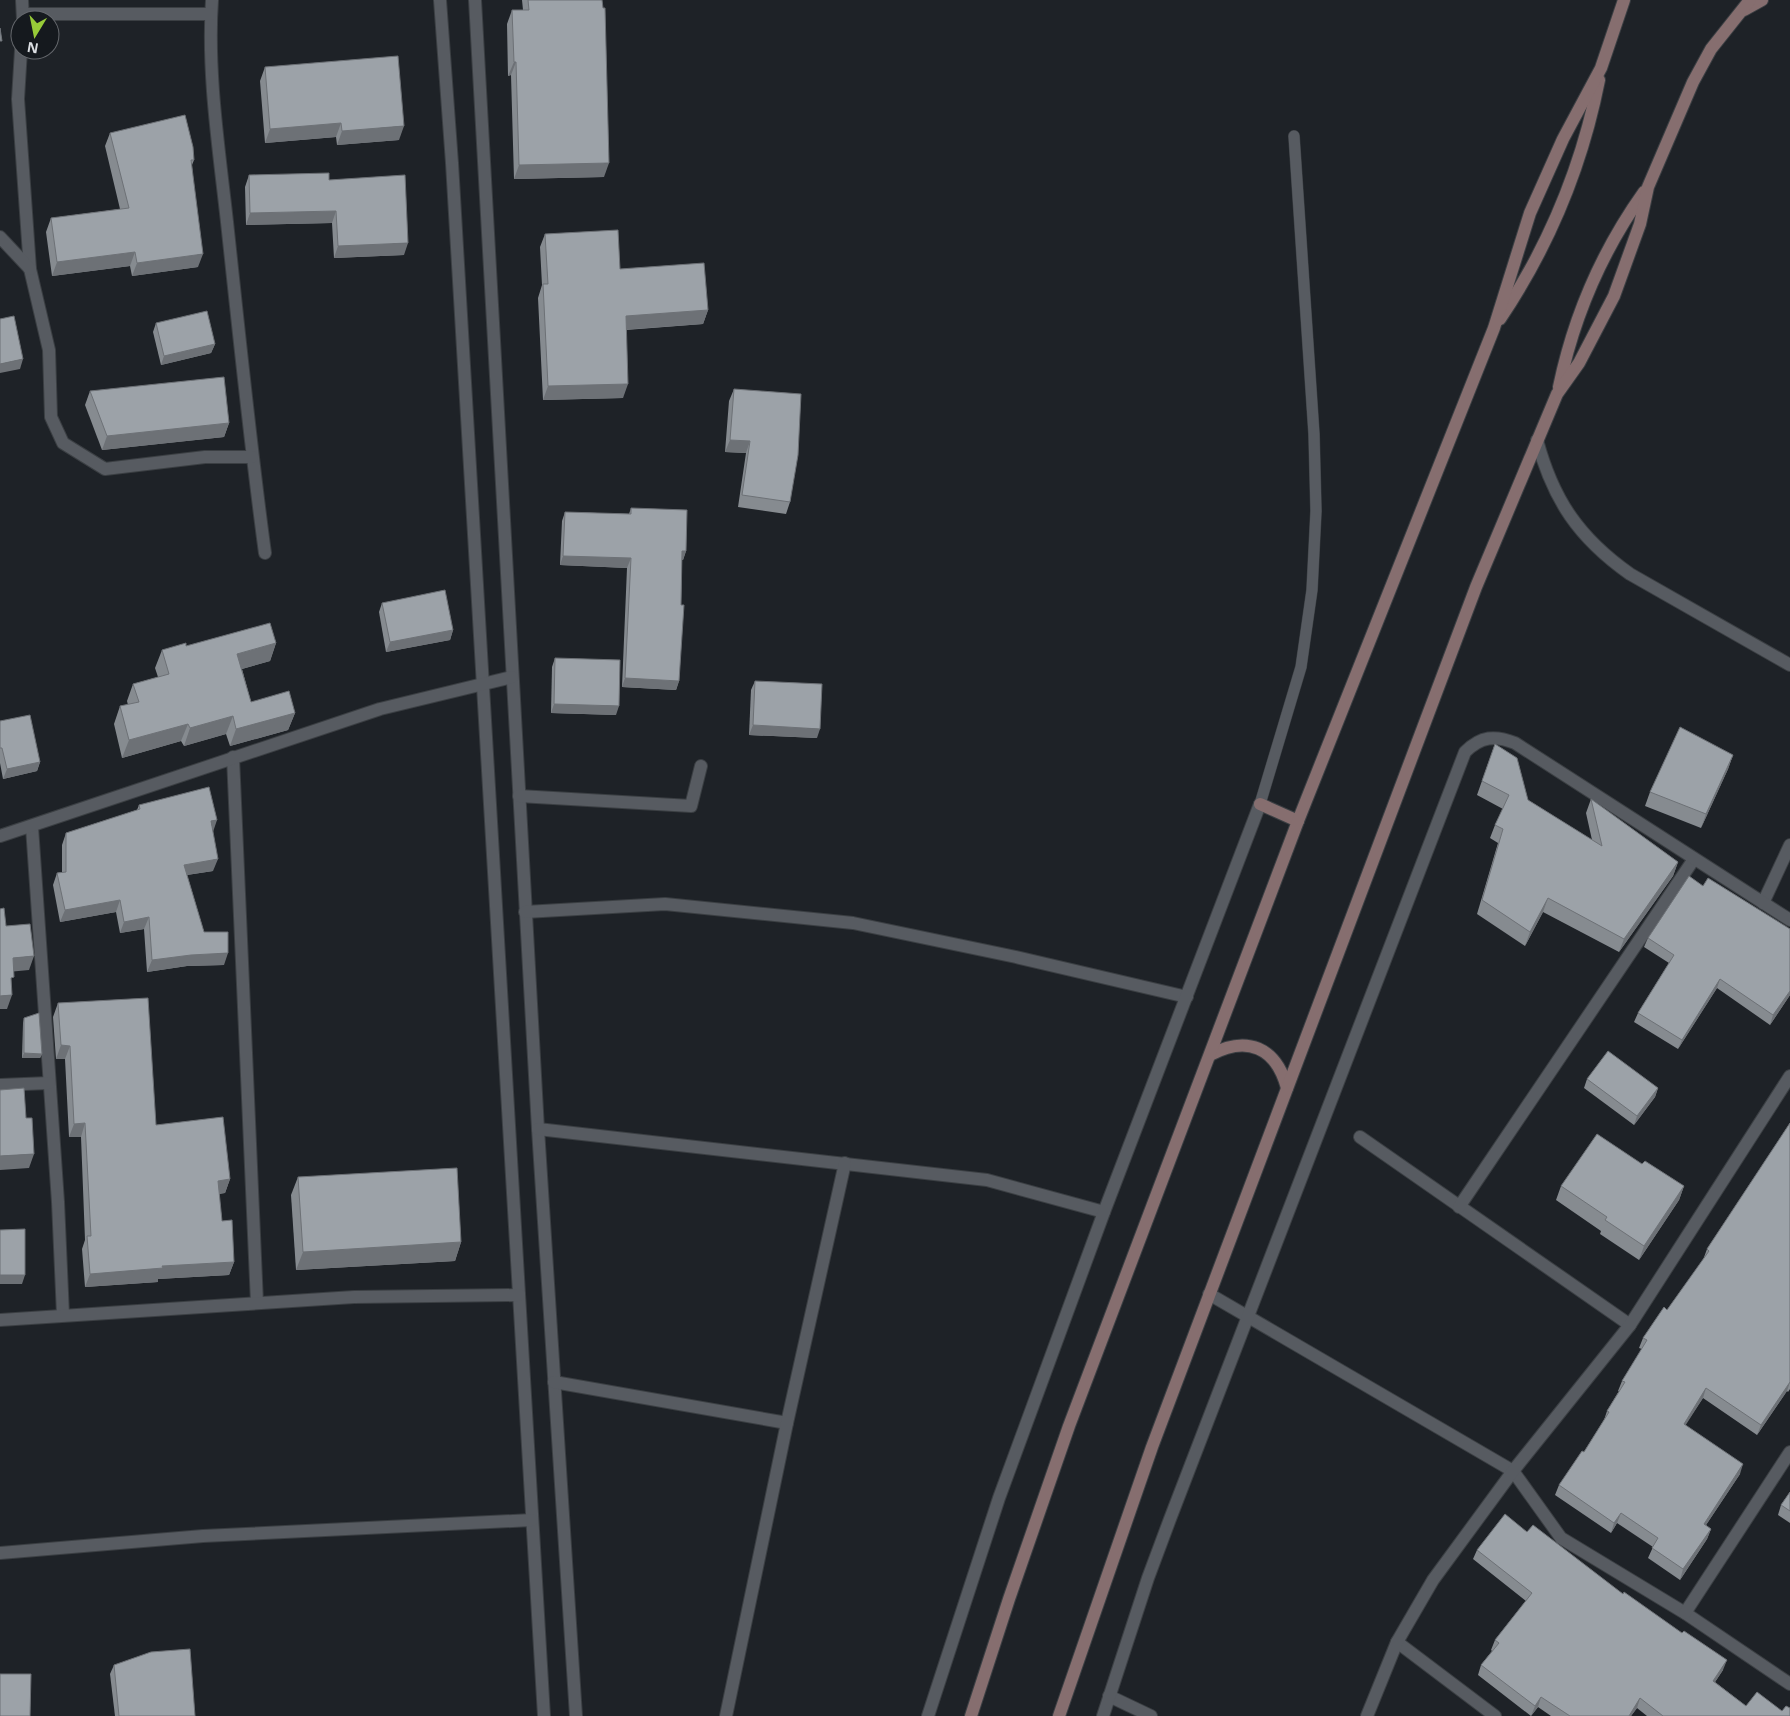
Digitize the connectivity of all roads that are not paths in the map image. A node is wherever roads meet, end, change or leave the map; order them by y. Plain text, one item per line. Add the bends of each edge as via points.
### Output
1 (212, 0) edge
2 (440, 0) edge
3 (476, 0) edge
4 (1624, 0) edge
5 (1750, 0) edge
6 (1762, 0) edge
7 (211, 14) junction
8 (1737, 14) junction
9 (60, 16) edge
10 (20, 60) edge
11 (1601, 68) junction
12 (1294, 136) dead end
13 (1648, 187) junction
14 (0, 237) edge
15 (30, 269) junction
16 (1494, 328) junction
17 (1557, 394) junction
18 (1537, 440) junction
19 (252, 457) junction
20 (265, 553) dead end
21 (1790, 665) edge
22 (512, 677) junction
23 (483, 683) junction
24 (233, 758) junction
25 (701, 766) dead end
26 (519, 796) junction
27 (1260, 804) junction
28 (1298, 820) junction
29 (32, 827) junction
30 (0, 836) edge
31 (1790, 845) edge
32 (1694, 858) junction
33 (1763, 902) junction
34 (526, 912) junction
35 (1790, 920) edge
36 (1187, 997) junction
37 (1210, 1055) junction
38 (1790, 1076) edge
39 (49, 1083) junction
40 (0, 1085) edge
41 (1287, 1088) junction
42 (538, 1129) junction
43 (1360, 1137) dead end
44 (846, 1163) junction
45 (1459, 1207) junction
46 (1104, 1212) junction
47 (1209, 1294) junction
48 (519, 1295) junction
49 (258, 1303) junction
50 (63, 1315) junction
51 (1248, 1316) junction
52 (0, 1320) edge
53 (1630, 1325) junction
54 (554, 1382) junction
55 (787, 1423) junction
56 (1790, 1452) edge
57 (1513, 1471) junction
58 (532, 1520) junction
59 (0, 1553) edge
60 (1685, 1613) junction
61 (1397, 1642) junction
62 (1790, 1684) edge
63 (1109, 1696) junction
64 (544, 1716) edge
65 (576, 1716) edge
66 (726, 1716) edge
67 (928, 1716) edge
68 (971, 1716) edge
69 (1059, 1716) edge
70 (1103, 1716) edge
71 (1152, 1716) edge
72 (1367, 1716) edge
73 (1496, 1716) edge

1 - 7 street
2 - 23 street
3 - 22 street
4 - 11 main road
5 - 8 main road
6 - 8 main road
7 - 9 street
7 - 19 street via 220,156
8 - 13 main road via 1711,49 1693,82
10 - 15 street via 18,99
11 - 16 main road via 1563,139 1537,198
11 - 16 main road via 1570,186 1537,260
12 - 27 lane via 1314,434 1316,511 1312,590 1301,667
13 - 17 main road via 1637,233 1614,296 1588,346
13 - 17 main road via 1626,218 1590,285 1565,357
14 - 15 street
15 - 19 street via 49,350 51,417 63,443 105,469 204,457
16 - 28 main road
17 - 18 main road
18 - 21 street via 1544,467 1569,517 1607,558
18 - 41 main road via 1476,587
19 - 20 street
22 - 23 street
22 - 26 street
23 - 24 street via 380,709
23 - 48 street
24 - 29 street
24 - 49 street
25 - 26 street via 691,806
26 - 34 street
27 - 28 main road
27 - 36 street
28 - 37 main road
29 - 30 street
29 - 39 street
31 - 33 street
32 - 33 street
32 - 45 street
32 - 51 street via 1515,743 1494,737 1478,742 1465,752
33 - 35 street
34 - 36 street via 665,904 853,922
34 - 42 street
36 - 46 street
37 - 41 main road via 1225,1047 1242,1044 1259,1048 1273,1058 1283,1072
37 - 68 main road via 1066,1434
38 - 53 street
39 - 40 street
39 - 50 street
41 - 47 main road
42 - 44 street
42 - 54 street
43 - 45 street
44 - 46 street via 987,1180
44 - 55 street
45 - 53 street
46 - 67 street via 1000,1498
47 - 51 street
47 - 69 main road via 1119,1537
48 - 49 street via 354,1297
48 - 58 street
49 - 50 street
50 - 52 street
51 - 57 street
51 - 63 street via 1148,1578
53 - 57 street
54 - 55 street
54 - 65 street
55 - 66 street
56 - 60 street
57 - 60 street via 1561,1538
57 - 61 street via 1432,1580
58 - 59 street via 203,1536
58 - 64 street
60 - 62 street
61 - 72 street
61 - 73 street
63 - 70 street
63 - 71 street

